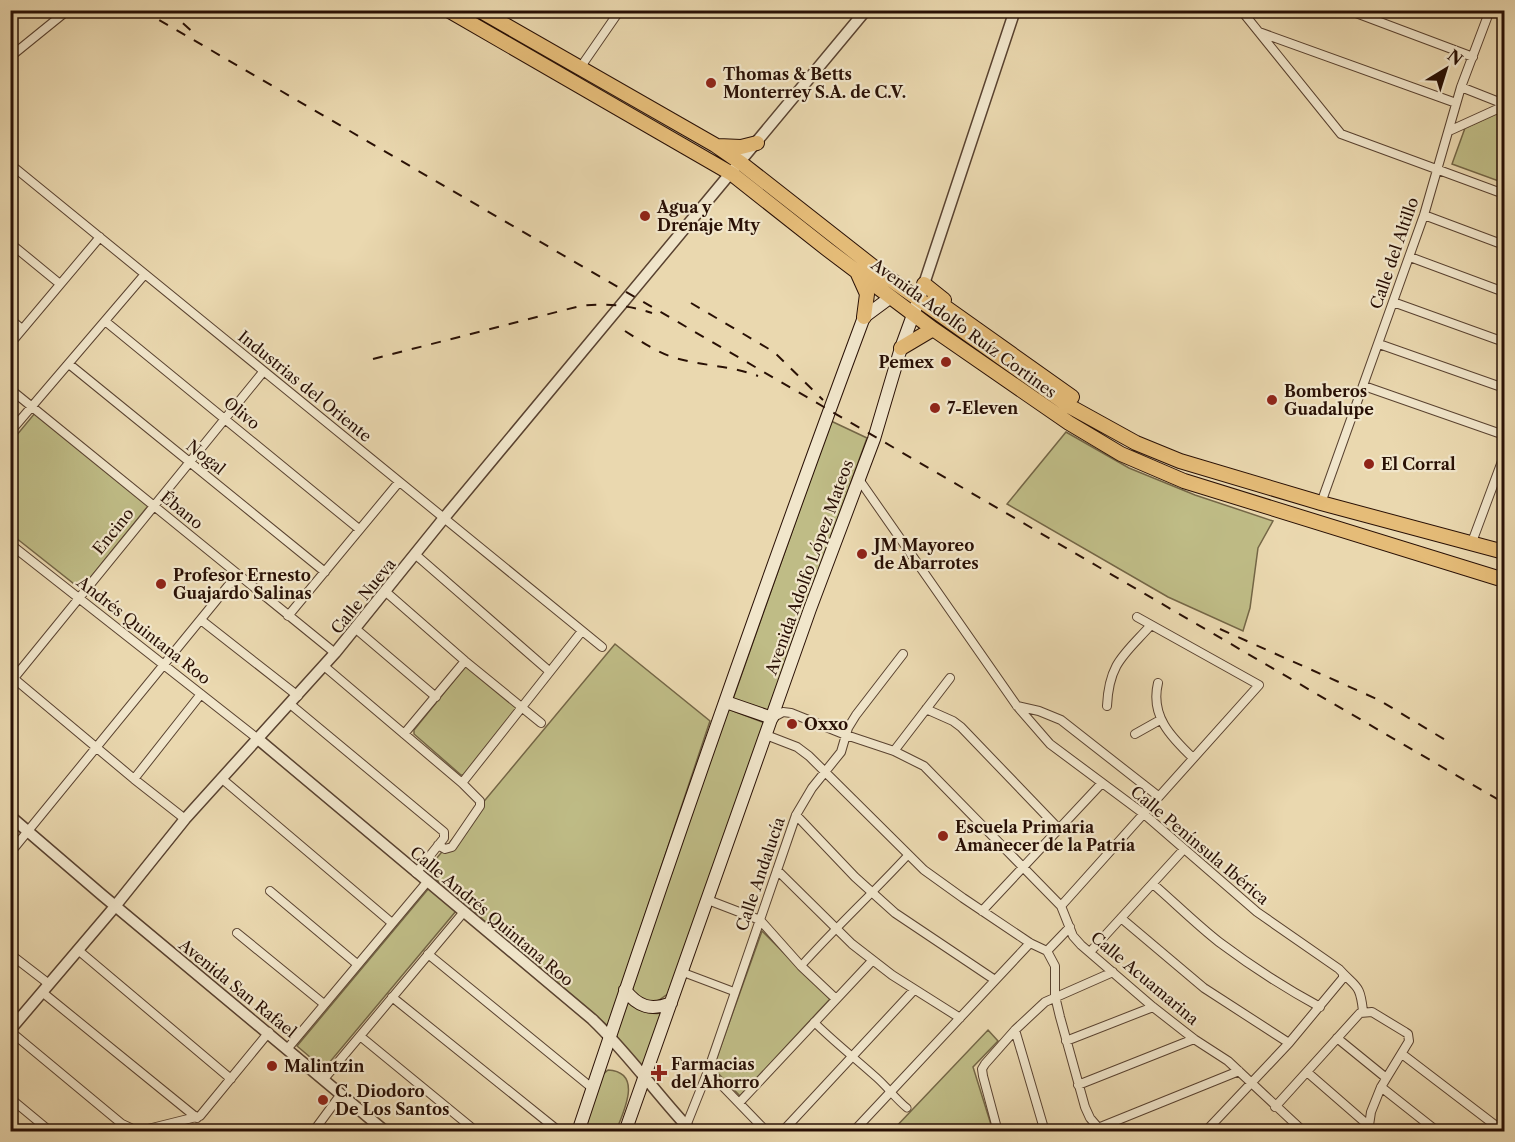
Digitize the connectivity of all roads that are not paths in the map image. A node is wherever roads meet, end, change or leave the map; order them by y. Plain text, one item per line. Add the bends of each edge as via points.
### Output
1 (68, 10) edge
2 (448, 10) edge
3 (479, 10) edge
4 (620, 10) edge
5 (866, 10) edge
6 (1015, 10) edge
7 (1241, 10) edge
8 (1348, 10) edge
9 (1490, 10) edge
10 (1259, 32) junction
11 (10, 57) edge
12 (1473, 57) junction
13 (580, 68) junction
14 (1461, 87) junction
15 (1456, 103) junction
16 (1504, 105) edge
17 (1449, 131) junction
18 (757, 143) junction
19 (715, 145) junction
20 (741, 162) junction
21 (10, 164) edge
22 (1437, 170) junction
23 (732, 174) junction
24 (1504, 194) edge
25 (1424, 215) junction
26 (99, 237) junction
27 (10, 243) edge
28 (1504, 245) edge
29 (1410, 257) junction
30 (857, 272) junction
31 (145, 274) junction
32 (60, 284) junction
33 (1504, 292) edge
34 (919, 293) junction
35 (891, 297) junction
36 (1393, 302) junction
37 (914, 315) junction
38 (864, 317) junction
39 (10, 319) edge
40 (105, 321) junction
41 (22, 329) junction
42 (933, 329) junction
43 (1504, 342) edge
44 (10, 344) edge
45 (1379, 344) junction
46 (901, 348) junction
47 (69, 364) junction
48 (263, 372) junction
49 (1364, 386) junction
50 (1504, 388) edge
51 (10, 389) edge
52 (32, 406) junction
53 (225, 419) junction
54 (10, 432) edge
55 (1504, 435) edge
56 (1504, 456) edge
57 (189, 463) junction
58 (858, 478) junction
59 (1495, 481) junction
60 (399, 482) junction
61 (1504, 484) edge
62 (1318, 502) junction
63 (153, 506) junction
64 (444, 518) junction
65 (359, 529) junction
66 (1472, 542) junction
67 (10, 544) edge
68 (1504, 552) edge
69 (416, 555) junction
70 (325, 572) junction
71 (237, 575) junction
72 (1504, 580) edge
73 (386, 592) junction
74 (78, 598) junction
75 (288, 616) junction
76 (1137, 617) dead end
77 (201, 620) junction
78 (1151, 625) junction
79 (356, 629) junction
80 (582, 631) junction
81 (602, 647) dead end
82 (335, 653) junction
83 (903, 654) dead end
84 (465, 661) junction
85 (164, 665) junction
86 (324, 666) junction
87 (549, 671) junction
88 (950, 678) dead end
89 (12, 679) edge
90 (1158, 683) dead end
91 (201, 694) junction
92 (435, 697) junction
93 (294, 700) junction
94 (726, 702) junction
95 (1017, 706) junction
96 (1107, 706) dead end
97 (521, 707) junction
98 (927, 710) junction
99 (772, 718) junction
100 (1160, 720) junction
101 (541, 723) dead end
102 (404, 734) junction
103 (1135, 734) dead end
104 (766, 735) junction
105 (846, 735) junction
106 (258, 739) junction
107 (97, 748) junction
108 (894, 751) junction
109 (1193, 758) junction
110 (825, 772) junction
111 (221, 778) junction
112 (134, 779) junction
113 (462, 783) junction
114 (1101, 784) junction
115 (1158, 796) junction
116 (1144, 814) junction
117 (796, 815) junction
118 (10, 816) edge
119 (184, 819) junction
120 (10, 826) edge
121 (1059, 829) junction
122 (26, 834) junction
123 (438, 845) junction
124 (1184, 849) junction
125 (10, 853) edge
126 (908, 855) junction
127 (1023, 868) junction
128 (777, 870) junction
129 (416, 873) junction
130 (427, 882) junction
131 (1153, 884) junction
132 (270, 891) dead end
133 (872, 894) junction
134 (708, 900) junction
135 (1061, 906) junction
136 (113, 908) junction
137 (982, 911) junction
138 (463, 913) junction
139 (1121, 918) junction
140 (760, 920) junction
141 (392, 923) junction
142 (1070, 927) junction
143 (835, 928) junction
144 (237, 933) dead end
145 (1030, 943) junction
146 (78, 950) junction
147 (1047, 951) junction
148 (1090, 952) junction
149 (10, 954) edge
150 (428, 954) junction
151 (872, 961) junction
152 (357, 964) junction
153 (801, 966) junction
154 (682, 972) junction
155 (1113, 972) junction
156 (1343, 975) junction
157 (995, 980) junction
158 (46, 988) junction
159 (625, 990) junction
160 (914, 990) junction
161 (735, 992) junction
162 (1055, 996) junction
163 (392, 997) junction
164 (836, 999) junction
165 (671, 1003) junction
166 (324, 1004) junction
167 (1153, 1007) junction
168 (1320, 1007) junction
169 (1362, 1012) junction
170 (960, 1018) junction
171 (814, 1022) junction
172 (10, 1030) edge
173 (1015, 1030) junction
174 (268, 1032) junction
175 (609, 1035) junction
176 (360, 1036) junction
177 (1337, 1038) junction
178 (1194, 1039) junction
179 (1066, 1041) junction
180 (1289, 1043) junction
181 (288, 1048) junction
182 (1402, 1054) junction
183 (852, 1057) junction
184 (708, 1071) junction
185 (1239, 1071) junction
186 (1306, 1072) junction
187 (1385, 1077) junction
188 (231, 1079) junction
189 (324, 1079) junction
190 (644, 1079) junction
191 (1253, 1082) junction
192 (1078, 1085) junction
193 (1381, 1087) junction
194 (592, 1088) junction
195 (891, 1091) junction
196 (341, 1094) junction
197 (10, 1098) edge
198 (739, 1103) junction
199 (1275, 1107) junction
200 (907, 1108) dead end
201 (196, 1118) junction
202 (1368, 1128) edge
203 (689, 1129) edge
204 (1100, 1130) edge
205 (51, 1131) edge
206 (313, 1131) edge
207 (386, 1131) edge
208 (477, 1131) edge
209 (560, 1131) edge
210 (578, 1131) edge
211 (625, 1131) edge
212 (767, 1131) edge
213 (782, 1131) edge
214 (853, 1131) edge
215 (998, 1131) edge
216 (1045, 1131) edge
217 (1205, 1131) edge
218 (1304, 1131) edge
219 (1438, 1131) edge
220 (1504, 1131) edge

1 - 11 street
2 - 23 main road, Avenida Adolfo Ruíz Cortines
3 - 13 main road, Avenida Adolfo Ruíz Cortines
4 - 13 street
5 - 18 street, Calle Nueva
6 - 34 street, Avenida Adolfo López Mateos
7 - 10 street
8 - 12 street
9 - 12 street, Calle del Altillo
10 - 15 street
10 - 22 street via 1341,134
12 - 14 street, Calle del Altillo
13 - 19 main road, Avenida Adolfo Ruíz Cortines
14 - 15 street, Calle del Altillo
14 - 16 street
15 - 17 street, Calle del Altillo
16 - 17 street
17 - 22 street, Calle del Altillo
18 - 19 main road via 732,148
18 - 20 street, Calle Nueva
19 - 20 main road, Avenida Adolfo Ruíz Cortines
20 - 23 street, Calle Nueva
20 - 34 main road, Avenida Adolfo Ruíz Cortines via 839,241
21 - 26 street, Industrias del Oriente
22 - 24 street
22 - 25 street, Calle del Altillo
23 - 30 main road, Avenida Adolfo Ruíz Cortines
23 - 64 street, Calle Nueva
25 - 28 street
25 - 29 street, Calle del Altillo
26 - 31 street, Industrias del Oriente
26 - 32 street
27 - 32 street
29 - 33 street
29 - 36 street, Calle del Altillo
30 - 35 main road, Avenida Adolfo Ruíz Cortines
30 - 38 main road via 867,294
31 - 40 street
31 - 48 street, Industrias del Oriente
32 - 41 street
34 - 35 main road
34 - 37 main road, Avenida Adolfo López Mateos
34 - 62 main road, Avenida Adolfo Ruíz Cortines via 934,299 1108,419 1183,453 1298,489
34 - 62 main road, Avenida Adolfo Ruíz Cortines via 1069,406 1136,443 1180,461
35 - 37 main road, Avenida Adolfo Ruíz Cortines
35 - 38 main road
36 - 43 street
36 - 45 street, Calle del Altillo
37 - 42 main road, Avenida Adolfo Ruíz Cortines
37 - 46 main road, Avenida Adolfo López Mateos
38 - 94 main road, Avenida Adolfo López Mateos
39 - 41 street
40 - 47 street
40 - 53 street, Olivo
41 - 44 street
42 - 46 main road
42 - 72 main road, Avenida Adolfo Ruíz Cortines via 1069,423 1148,467
45 - 49 street, Calle del Altillo
45 - 50 street
46 - 58 main road, Avenida Adolfo López Mateos
47 - 52 street
47 - 57 street, Nogal
48 - 53 street, Encino
48 - 60 street, Industrias del Oriente
49 - 55 street
49 - 62 street, Calle del Altillo
51 - 52 street, Ébano
52 - 54 street
52 - 63 street, Ébano
53 - 57 street, Encino
53 - 65 street, Olivo
56 - 59 street
57 - 63 street, Encino
57 - 70 street, Nogal
58 - 95 street, Calle Península Ibérica
58 - 99 main road, Avenida Adolfo López Mateos
59 - 61 street
59 - 66 street
60 - 64 street, Industrias del Oriente
60 - 65 street
62 - 66 main road, Avenida Adolfo Ruíz Cortines
63 - 71 street, Ébano
63 - 74 street, Encino
64 - 69 street, Calle Nueva
64 - 80 street, Industrias del Oriente
65 - 70 street
66 - 68 main road, Avenida Adolfo Ruíz Cortines
67 - 74 street, Andrés Quintana Roo
69 - 73 street, Calle Nueva
69 - 87 street
70 - 75 street
71 - 75 street, Ébano
71 - 77 street
73 - 79 street, Calle Nueva
73 - 84 street
74 - 85 street, Andrés Quintana Roo
74 - 89 street, Encino
75 - 82 street, Ébano
76 - 78 street
77 - 85 street
77 - 93 street
78 - 96 street via 1112,671
78 - 109 street via 1259,685
79 - 82 street, Calle Nueva
79 - 92 street
80 - 81 street, Industrias del Oriente
80 - 87 street
82 - 86 street, Calle Nueva
83 - 105 street, Calle Andalucía via 856,715
84 - 92 street
84 - 97 street
85 - 91 street, Andrés Quintana Roo
85 - 107 street
86 - 93 street, Calle Nueva
86 - 102 street
87 - 97 street
88 - 98 street
89 - 107 street
90 - 100 street
91 - 106 street, Andrés Quintana Roo
91 - 112 street
92 - 102 street
93 - 106 street, Calle Nueva
93 - 123 street via 445,835
94 - 99 main road
94 - 159 main road, Avenida Adolfo López Mateos
95 - 114 street, Calle Península Ibérica via 1050,744
95 - 115 street, Calle Península Ibérica via 1061,720
97 - 101 street
97 - 113 street
98 - 108 street
98 - 121 street via 960,727
99 - 104 main road, Avenida Adolfo López Mateos
99 - 105 street, Calle Acuamarina via 783,712 791,713
100 - 103 street
100 - 109 street
102 - 113 street
104 - 110 street via 797,747
104 - 134 main road, Avenida Adolfo López Mateos
105 - 108 street, Calle Acuamarina
105 - 110 street, Calle Andalucía via 841,752
106 - 111 street, Calle Nueva
106 - 129 street, Calle Andrés Quintana Roo
107 - 112 street
107 - 122 street
108 - 127 street, Calle Acuamarina via 933,773
109 - 115 street
110 - 117 street, Calle Andalucía
110 - 126 street
111 - 119 street, Calle Nueva
111 - 141 street
112 - 119 street
113 - 123 street via 480,806 452,847
114 - 116 street, Calle Península Ibérica
114 - 121 street
115 - 116 street
116 - 124 street, Calle Península Ibérica
116 - 135 street
117 - 128 street, Calle Andalucía
117 - 133 street
118 - 122 street, Avenida San Rafael
119 - 136 street, Calle Nueva
120 - 122 street, Avenida San Rafael
121 - 127 street
122 - 125 street
122 - 136 street, Avenida San Rafael
123 - 129 street
124 - 131 street
124 - 156 street, Calle Península Ibérica via 1257,912
126 - 133 street
126 - 137 street
127 - 135 street, Calle Acuamarina
127 - 137 street
128 - 140 street, Calle Andalucía
128 - 143 street
129 - 130 street, Calle Andrés Quintana Roo
130 - 138 street, Calle Andrés Quintana Roo
130 - 141 street
131 - 139 street
131 - 168 street via 1242,959
132 - 152 street
133 - 143 street
133 - 157 street via 918,930
134 - 140 street
134 - 154 main road, Avenida Adolfo López Mateos
135 - 142 street, Calle Acuamarina
136 - 146 street, Calle Nueva
136 - 174 street, Avenida San Rafael
137 - 145 street
138 - 150 street
138 - 175 street, Calle Andrés Quintana Roo
139 - 148 street
139 - 180 street via 1204,988
140 - 153 street
140 - 161 street, Calle Andalucía
141 - 152 street
142 - 147 street
142 - 148 street, Calle Acuamarina via 1073,936
143 - 151 street
143 - 153 street
144 - 166 street
145 - 147 street
145 - 157 street
146 - 158 street, Calle Nueva
146 - 188 street
147 - 162 street via 1054,966
148 - 155 street, Calle Acuamarina
149 - 158 street
150 - 163 street
150 - 194 street
151 - 160 street
151 - 164 street
152 - 166 street
153 - 164 street
154 - 161 street
154 - 165 main road, Avenida Adolfo López Mateos
155 - 162 street
155 - 167 street, Calle Acuamarina
156 - 168 street
156 - 169 street, Calle Península Ibérica via 1358,987
157 - 170 street
158 - 172 street, Calle Nueva
158 - 201 street
159 - 165 main road via 646,1007
159 - 175 main road, Avenida Adolfo López Mateos
160 - 170 street
160 - 183 street
161 - 184 street, Calle Andalucía
162 - 173 street
162 - 179 street
163 - 176 street
163 - 209 street
164 - 171 street
165 - 190 main road, Avenida Adolfo López Mateos
166 - 181 street
167 - 178 street, Calle Acuamarina
167 - 179 street
168 - 180 street
169 - 177 street
169 - 182 street via 1372,1012 1408,1034 1409,1042
170 - 195 street
171 - 183 street
171 - 198 street
172 - 201 street via 128,1127 144,1130
173 - 215 street via 982,1070
173 - 216 street
174 - 181 street, Avenida San Rafael
174 - 188 street
175 - 190 street, Calle Andrés Quintana Roo
175 - 194 main road, Avenida Adolfo López Mateos
176 - 189 street
176 - 208 street
177 - 186 street
177 - 187 street
178 - 185 street, Calle Acuamarina
178 - 192 street
179 - 192 street
180 - 191 street
181 - 189 street, Avenida San Rafael
182 - 187 street
182 - 220 street
183 - 195 street
183 - 213 street
184 - 198 street
184 - 203 street, Calle Andalucía
185 - 191 street, Calle Acuamarina
185 - 204 street
186 - 199 street
186 - 202 street
187 - 193 street
188 - 201 street
189 - 196 street, Avenida San Rafael
190 - 203 street, Calle Andrés Quintana Roo
190 - 211 main road, Avenida Adolfo López Mateos
191 - 199 street, Calle Acuamarina
191 - 217 street
192 - 204 street via 1085,1107
193 - 202 street
193 - 219 street
194 - 210 main road, Avenida Adolfo López Mateos
195 - 200 street
195 - 214 street
196 - 206 street
196 - 207 street, Avenida San Rafael
197 - 205 street
198 - 212 street
199 - 218 street, Calle Acuamarina

